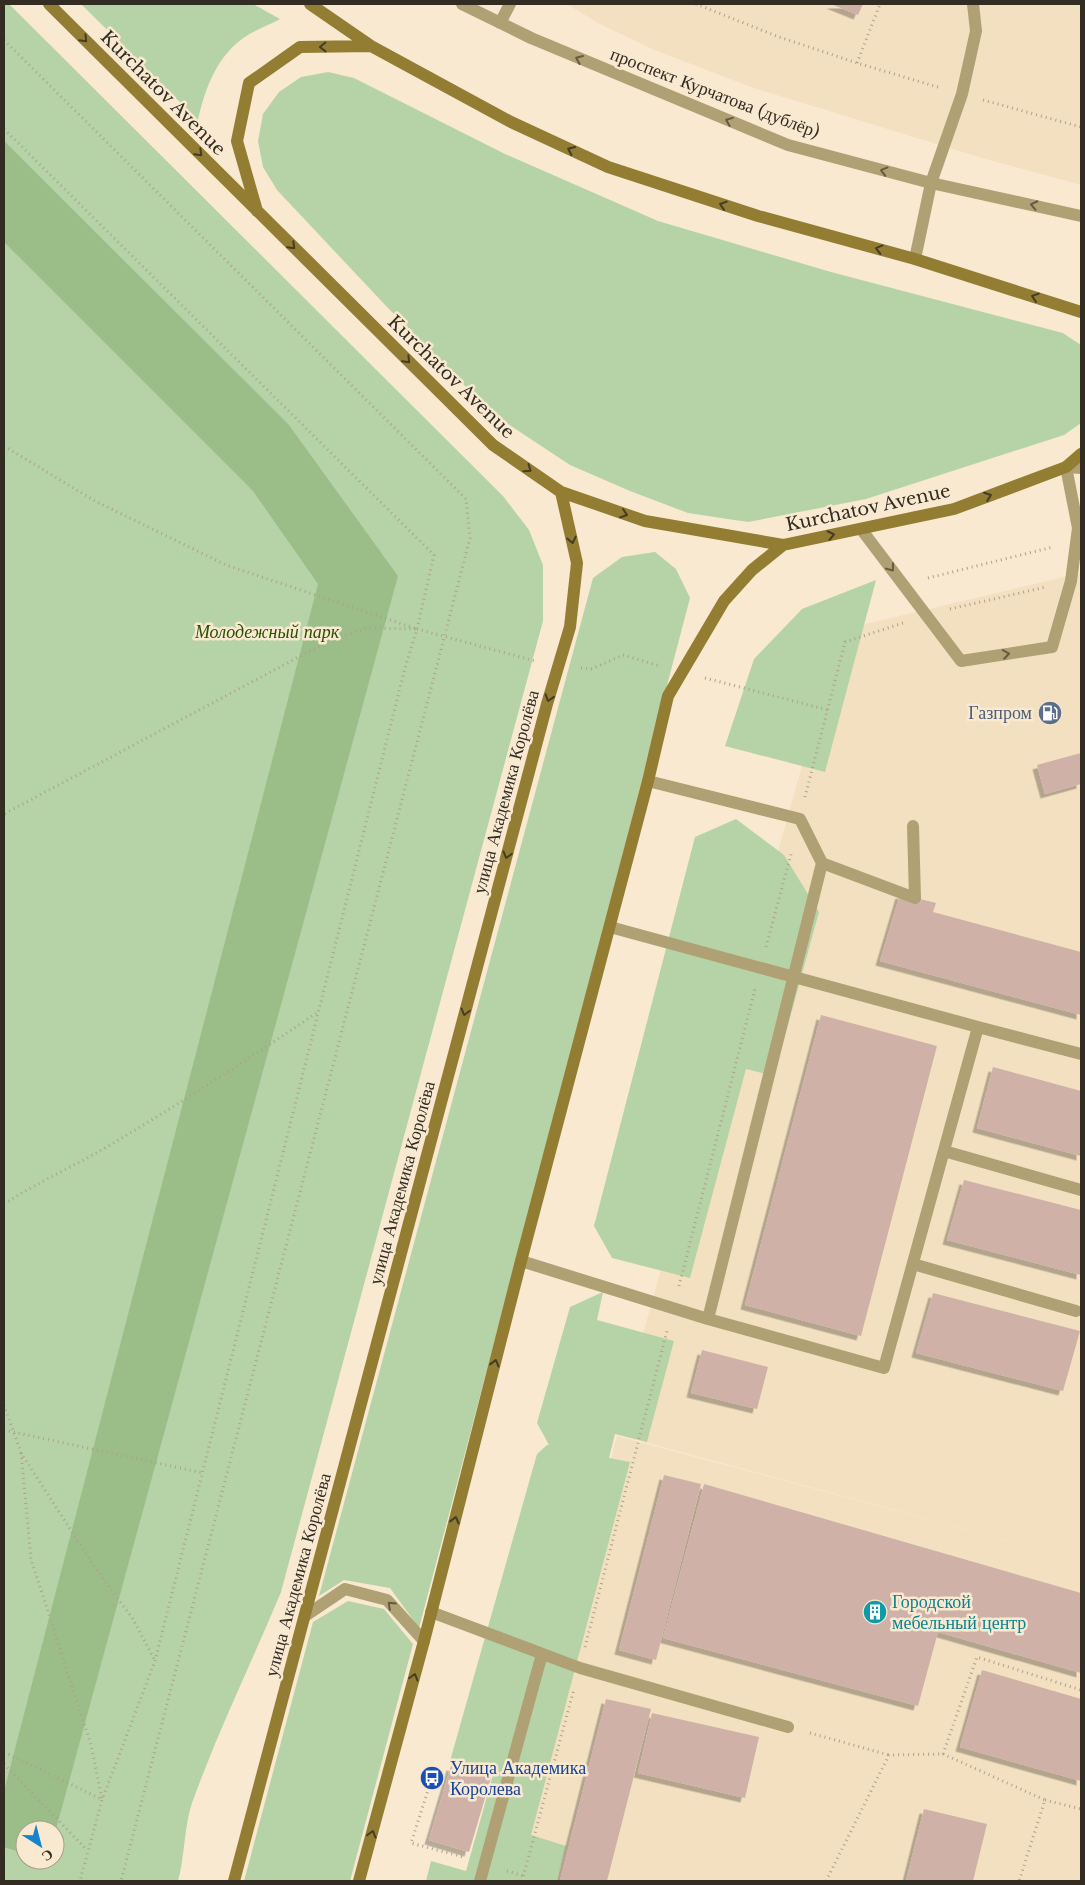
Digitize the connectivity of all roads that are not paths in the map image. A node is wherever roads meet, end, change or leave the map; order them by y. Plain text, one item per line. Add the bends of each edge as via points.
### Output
1 (50, 4) edge
2 (310, 4) edge
3 (462, 4) edge
4 (510, 4) edge
5 (973, 4) edge
6 (500, 23) junction
7 (371, 46) junction
8 (931, 183) junction
9 (257, 212) junction
10 (1081, 216) edge
11 (915, 259) junction
12 (1081, 312) edge
13 (1081, 454) edge
14 (1066, 467) junction
15 (1081, 468) edge
16 (561, 492) junction
17 (861, 529) junction
18 (783, 545) junction
19 (648, 781) junction
20 (913, 826) dead end
21 (822, 864) junction
22 (610, 927) junction
23 (794, 977) junction
24 (978, 1027) junction
25 (1081, 1054) edge
26 (944, 1151) junction
27 (1081, 1190) edge
28 (521, 1261) junction
29 (914, 1264) junction
30 (1076, 1311) dead end
31 (708, 1319) junction
32 (431, 1612) junction
33 (305, 1616) junction
34 (424, 1641) junction
35 (542, 1654) junction
36 (788, 1727) road end
37 (234, 1881) edge
38 (359, 1881) edge
39 (480, 1881) edge

1 -> 9 main road, Kurchatov Avenue
2 - 7 main road
3 - 6 street, проспект Курчатова (дублёр)
4 - 6 street
5 - 8 street via 976,30 962,94
8 -> 6 street, проспект Курчатова (дублёр) via 788,145
7 -> 9 main road via 300,47 249,83 237,141
11 -> 7 main road via 758,216 608,167 511,122
10 -> 8 street, проспект Курчатова (дублёр)
8 - 11 street
9 -> 16 main road, Kurchatov Avenue via 493,444
12 -> 11 main road
13 - 14 main road
14 - 15 street, Kurchatov Avenue
17 -> 14 main road, Kurchatov Avenue via 954,509
17 -> 14 street via 961,661 1052,647 1070,581 1078,528
16 -> 18 main road, Kurchatov Avenue via 645,521
16 -> 33 main road, улица Академика Королёва via 577,563 570,627
18 -> 17 main road, Kurchatov Avenue
18 - 19 main road via 752,570 724,601 668,696
19 - 21 street via 800,819
19 - 22 main road
20 - 21 street via 915,898
21 - 23 street
22 - 23 street
22 - 28 main road
23 - 24 street
23 - 31 street
24 - 25 street
24 - 26 street
26 - 27 street
26 - 29 street
28 - 31 street
32 -> 28 main road
29 - 30 street
29 - 31 street via 884,1368
32 - 34 main road
32 - 35 street
34 -> 33 street via 387,1600 345,1589
33 - 37 main road, улица Академика Королёва
38 -> 34 main road
35 - 36 street via 580,1668
35 - 39 street

